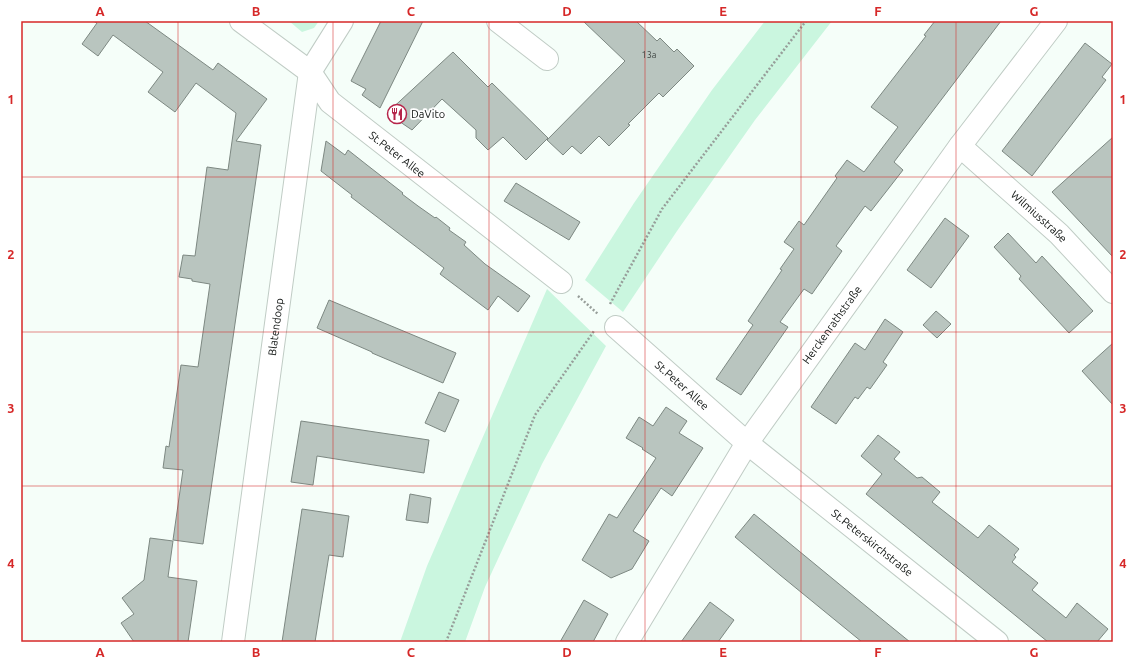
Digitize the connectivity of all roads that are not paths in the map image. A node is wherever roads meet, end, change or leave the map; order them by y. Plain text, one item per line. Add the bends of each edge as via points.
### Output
1 (242, 21) edge
2 (342, 21) edge
3 (498, 21) edge
4 (1056, 21) edge
5 (547, 59) dead end
6 (310, 72) junction
7 (960, 146) junction
8 (561, 282) road end
9 (1113, 292) edge
10 (616, 327) road end
11 (747, 443) junction
12 (233, 642) edge
13 (627, 642) edge
14 (997, 642) edge

1 - 6 street, St.Peter Allee
2 - 6 street, Blatendoop
3 - 5 street
4 - 7 street, Herckenrathstraße
6 - 8 street, St.Peter Allee via 330,102
6 - 12 street, Blatendoop
7 - 9 street, Wilmiusstraße via 1059,234
7 - 11 street, Herckenrathstraße
10 - 11 street, St.Peter Allee
11 - 13 street, Herckenrathstraße
11 - 14 street, St.Peterskirchstraße

